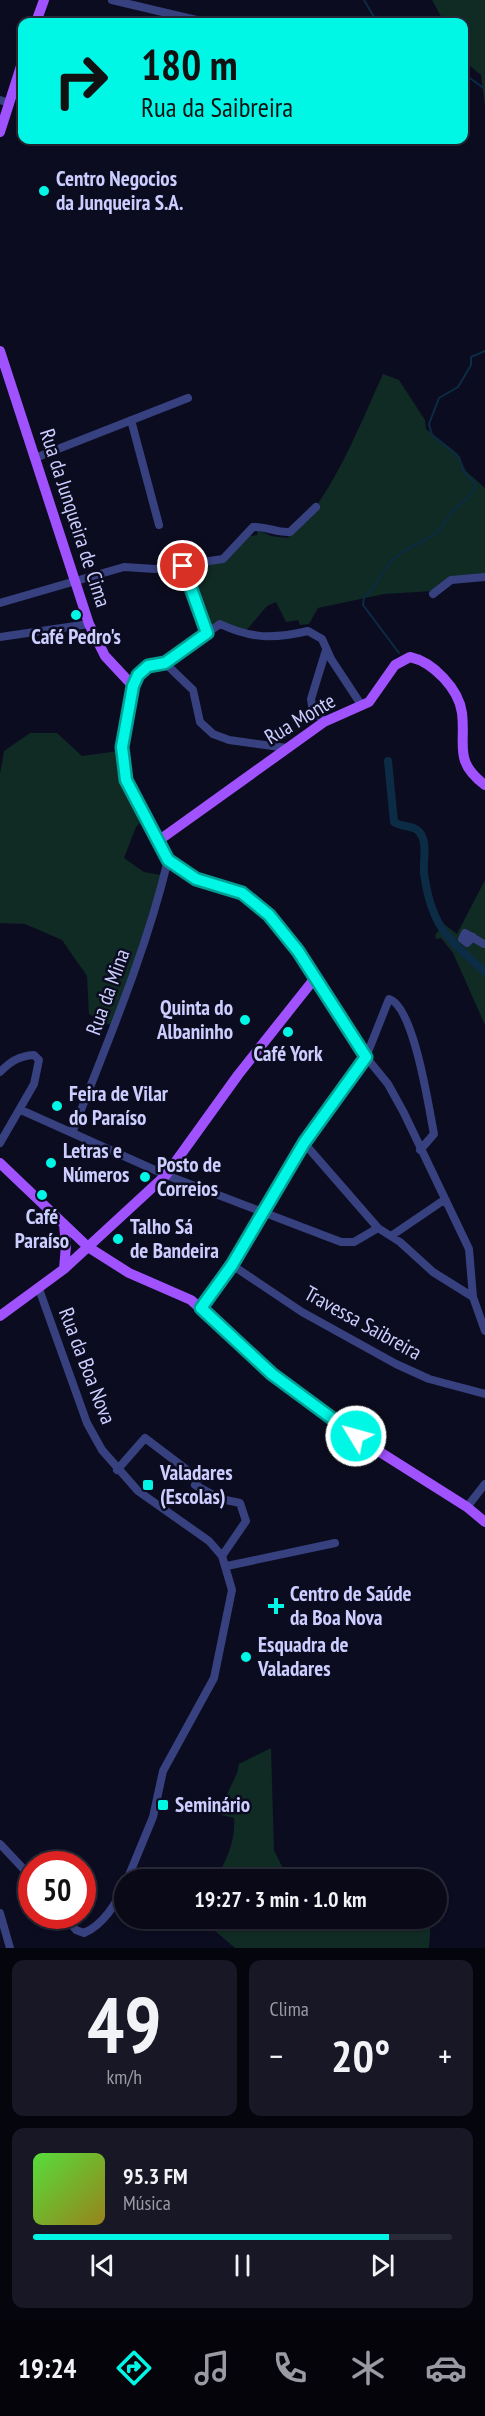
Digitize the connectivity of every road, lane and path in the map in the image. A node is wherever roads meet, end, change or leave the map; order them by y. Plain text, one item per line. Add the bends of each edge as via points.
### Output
1 (44, 0) edge
2 (112, 0) edge
3 (37, 18) edge
4 (188, 18) edge
5 (18, 86) edge
6 (5, 102) edge
7 (0, 131) edge
8 (0, 351) edge
9 (188, 398) dead end
10 (131, 420) junction
11 (35, 458) junction
12 (316, 507) dead end
13 (159, 525) dead end
14 (183, 566) junction
15 (485, 577) edge
16 (76, 582) junction
17 (433, 594) dead end
18 (0, 603) edge
19 (89, 624) junction
20 (207, 633) junction
21 (0, 638) edge
22 (326, 650) junction
23 (165, 663) junction
24 (133, 686) junction
25 (362, 706) junction
26 (324, 722) junction
27 (287, 748) junction
28 (485, 785) edge
29 (158, 841) junction
30 (168, 860) junction
31 (473, 937) dead end
32 (485, 944) edge
33 (315, 978) junction
34 (366, 1057) junction
35 (0, 1072) edge
36 (21, 1110) junction
37 (72, 1134) junction
38 (0, 1143) edge
39 (304, 1143) junction
40 (420, 1150) junction
41 (0, 1163) edge
42 (166, 1175) junction
43 (444, 1200) junction
44 (262, 1212) junction
45 (64, 1224) junction
46 (378, 1228) junction
47 (391, 1236) junction
48 (88, 1247) junction
49 (232, 1265) junction
50 (64, 1269) junction
51 (39, 1289) junction
52 (473, 1297) junction
53 (201, 1308) junction
54 (0, 1316) edge
55 (485, 1331) edge
56 (485, 1394) edge
57 (117, 1470) junction
58 (485, 1484) edge
59 (467, 1507) junction
60 (485, 1522) edge
61 (335, 1543) dead end
62 (222, 1556) junction
63 (226, 1566) junction
64 (0, 1844) edge
65 (18, 1863) edge
66 (132, 1869) edge
67 (114, 1906) edge
68 (0, 1912) edge
69 (96, 1925) edge
70 (75, 1929) edge
71 (92, 1929) edge
72 (10, 1948) edge

1 - 3 main road
2 - 4 street
5 - 6 main road
6 - 7 main road
8 - 11 main road, Rua da Junqueira de Cima
9 - 10 street
10 - 11 street
10 - 13 street
11 - 16 main road, Rua da Junqueira de Cima
12 - 14 street via 290,532 275,533 254,526 223,559
14 - 16 street via 124,567
14 - 20 street
15 - 17 street via 451,580
16 - 18 street
16 - 19 main road, Rua da Junqueira de Cima
19 - 21 street
19 - 24 main road, Rua da Junqueira de Cima via 105,656
20 - 22 street via 220,624 243,635 286,637 308,631 322,639
20 - 23 street
22 - 25 street
22 - 26 street via 311,699
23 - 24 street via 144,669
23 - 27 street via 193,690 200,722 213,734
24 - 29 main road via 122,747 123,769 131,794
25 - 26 main road, Rua Monte
25 - 28 main road, Rua Monte via 374,697 401,659 410,657 424,662 441,676 460,703 463,759
26 - 27 main road, Rua Monte
27 - 29 main road, Rua Monte
29 - 30 main road
30 - 33 main road via 190,876 249,897 269,915
30 - 37 street, Rua da Mina via 148,937
31 - 32 street
33 - 34 street
33 - 42 main road
34 - 39 street
34 - 40 street via 388,1083
34 - 40 street via 389,999 397,1003 410,1029 434,1134
35 - 36 street via 22,1056 34,1055 39,1060 34,1084
36 - 37 street
36 - 38 street
37 - 42 street
39 - 44 street
39 - 46 street
40 - 43 street
41 - 45 main road
42 - 44 street
42 - 48 main road
43 - 47 street
43 - 52 street via 469,1249
44 - 46 street via 342,1242 354,1242
44 - 49 street
45 - 48 main road
45 - 50 main road
46 - 47 street
47 - 52 street via 433,1272
48 - 50 main road
48 - 53 main road
49 - 53 street
49 - 56 street, Travessa Saibreira via 302,1312 396,1364 429,1379
50 - 51 main road
51 - 54 main road
51 - 57 street, Rua da Boa Nova via 87,1423
52 - 55 street
53 - 59 main road via 272,1374 372,1447
57 - 62 street, Rua da Boa Nova via 138,1491 209,1541
57 - 62 street via 145,1438 199,1479 195,1485 240,1503 246,1521
58 - 59 street
59 - 60 main road
61 - 63 street
62 - 63 street, Rua da Boa Nova
63 - 66 street, Rua da Boa Nova via 232,1590 214,1678 163,1771 153,1817
64 - 65 street
67 - 69 street
68 - 72 street
70 - 71 street via 84,1933

